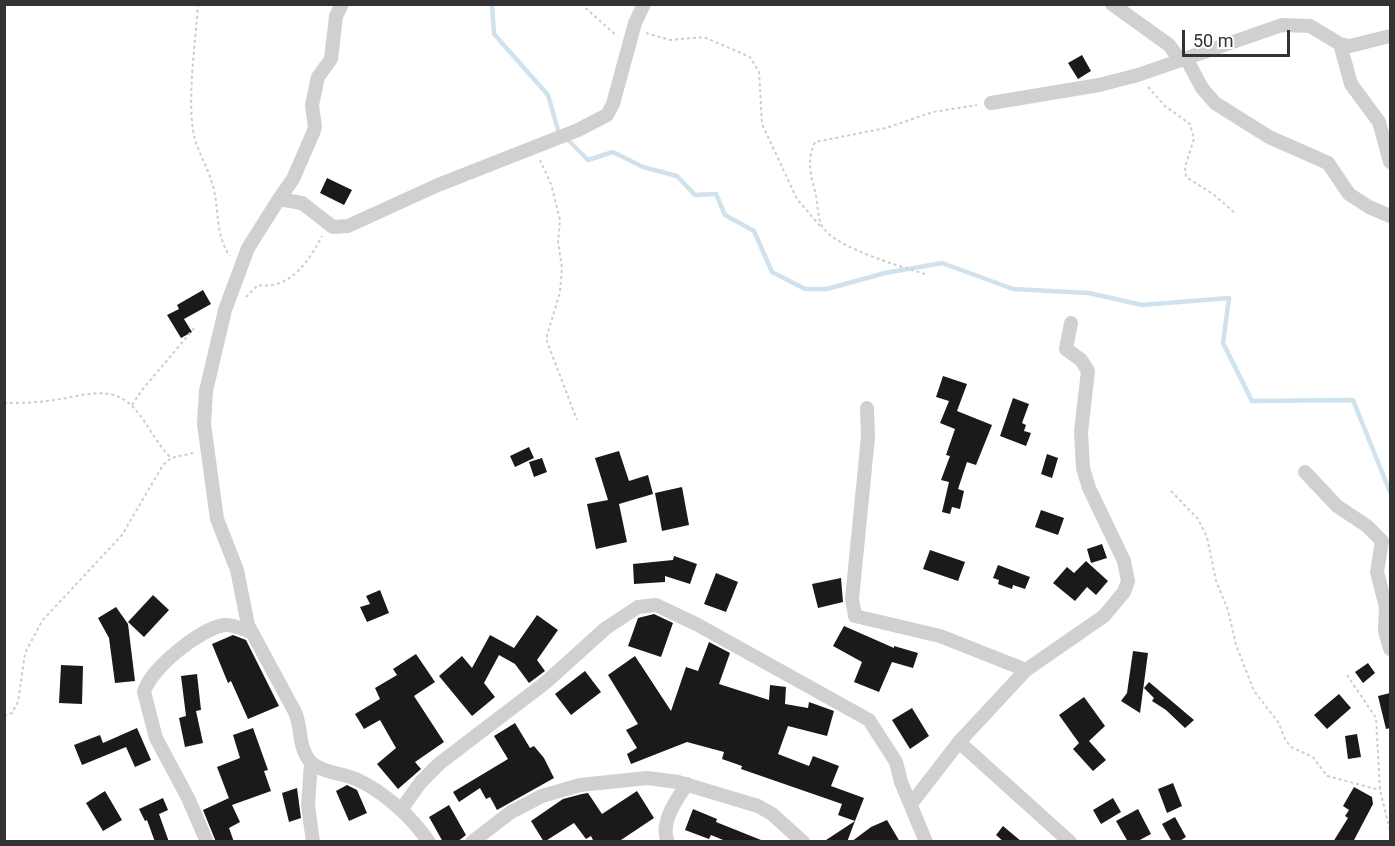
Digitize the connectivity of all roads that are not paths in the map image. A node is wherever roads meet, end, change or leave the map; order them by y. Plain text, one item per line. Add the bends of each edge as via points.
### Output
1 (342, 4) edge
2 (644, 4) edge
3 (1112, 4) edge
4 (1390, 36) edge
5 (1340, 44) junction
6 (1183, 59) junction
7 (991, 103) road end
8 (1390, 162) edge
9 (279, 199) junction
10 (1390, 216) edge
11 (1071, 323) dead end
12 (867, 408) dead end
13 (1305, 472) dead end
14 (251, 632) junction
15 (1390, 649) edge
16 (1026, 670) junction
17 (959, 742) junction
18 (311, 763) junction
19 (687, 784) junction
20 (911, 804) junction
21 (401, 810) junction
22 (207, 842) edge
23 (313, 842) edge
24 (429, 842) edge
25 (472, 842) edge
26 (668, 842) edge
27 (803, 842) edge
28 (926, 842) edge
29 (1070, 842) edge

1 - 9 street via 336,16 331,59 318,77 310,110 314,133
2 - 9 street via 607,115 438,184 348,226 328,225 303,203
3 - 6 street
4 - 5 street via 1350,46
5 - 6 street via 1310,26 1292,24
5 - 8 street via 1351,84 1380,122
6 - 7 street via 1099,85
6 - 10 street via 1215,104 1269,137 1328,163 1349,194
9 - 14 street via 254,236 240,268 225,310 206,391 204,424 217,519 237,570
11 - 16 street via 1066,349 1088,371 1083,468 1124,561 1128,581 1116,604 1104,616
12 - 16 street via 868,437 852,599 855,616 940,636
13 - 15 street via 1382,542 1377,572 1386,607 1385,631
14 - 18 street via 292,704 303,749
14 - 22 street via 229,625 206,632 158,669 144,692 156,738
16 - 17 street
17 - 20 street
17 - 29 street
18 - 21 street via 363,783
18 - 23 street via 308,805
19 - 25 street via 647,778 560,789 511,812
19 - 26 street via 666,824
19 - 27 street via 758,806
20 - 21 street via 896,762 869,720 656,605 638,607 606,628 545,683 440,763
20 - 28 street
21 - 24 street

